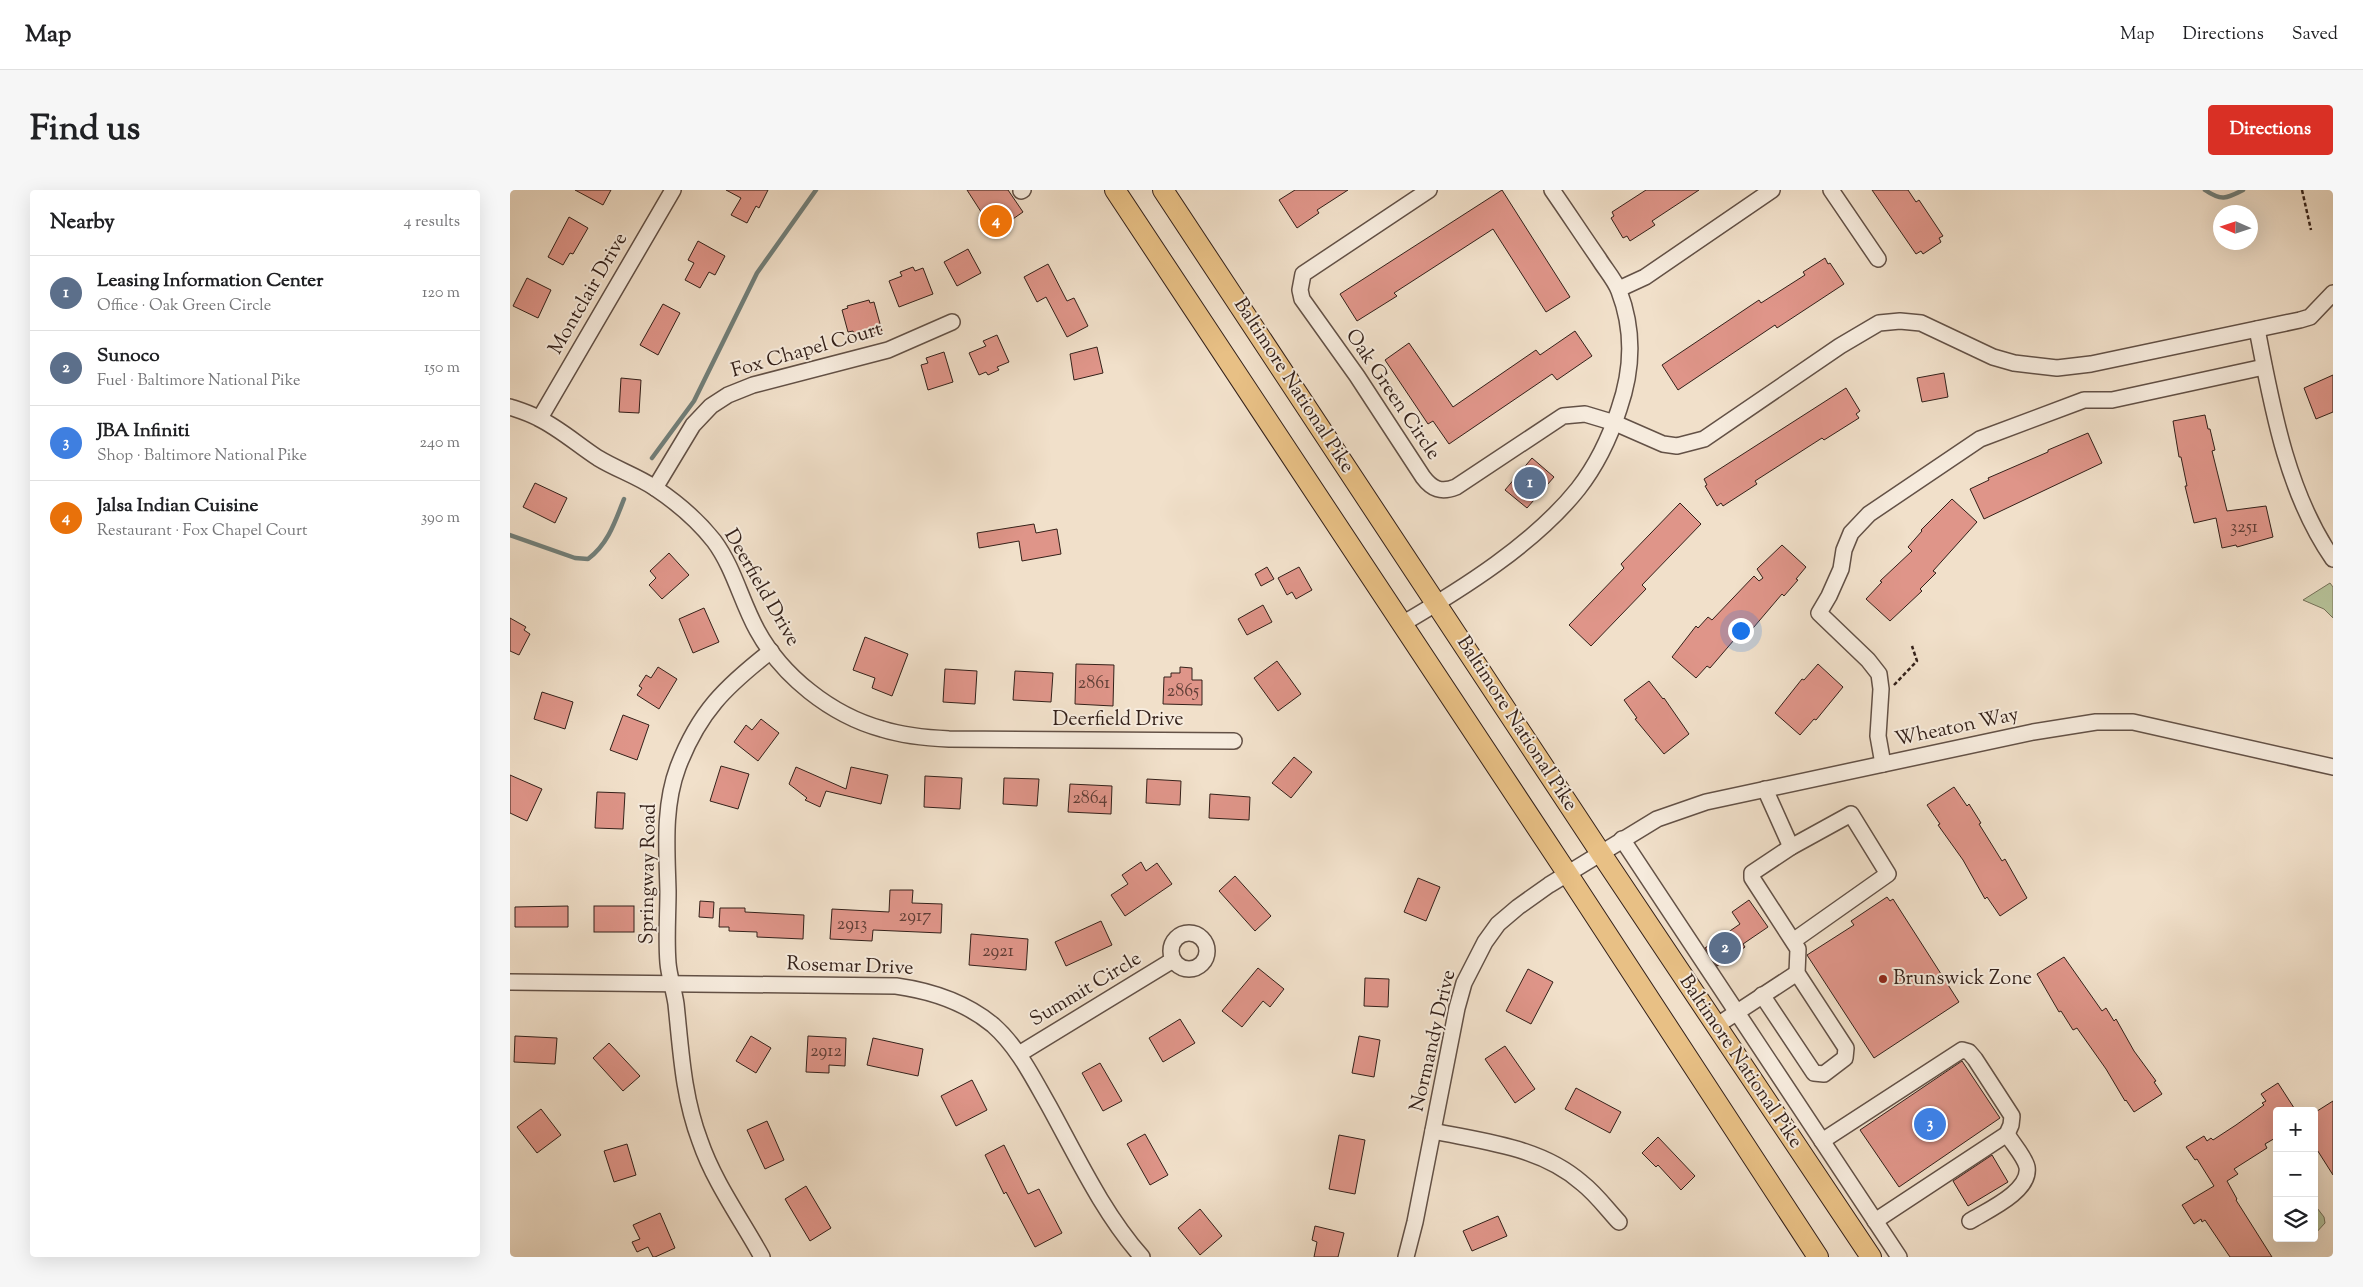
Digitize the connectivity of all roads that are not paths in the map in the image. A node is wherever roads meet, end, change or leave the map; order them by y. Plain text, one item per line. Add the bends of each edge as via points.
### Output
1 (673, 190) edge
2 (1115, 190) edge
3 (1164, 190) edge
4 (1429, 190) edge
5 (1552, 190) edge
6 (1772, 190) edge
7 (1831, 190) edge
8 (1878, 259) dead end
9 (1619, 289) junction
10 (2333, 293) edge
11 (952, 322) dead end
12 (2257, 329) junction
13 (2264, 367) junction
14 (510, 406) edge
15 (540, 418) junction
16 (1615, 423) junction
17 (655, 488) junction
18 (2333, 559) edge
19 (1436, 604) junction
20 (1402, 624) junction
21 (771, 651) junction
22 (1234, 741) dead end
23 (1883, 764) junction
24 (2333, 767) edge
25 (1765, 789) junction
26 (1622, 839) junction
27 (1791, 847) junction
28 (1600, 852) junction
29 (1567, 873) junction
30 (1793, 941) junction
31 (1173, 960) dead end
32 (1797, 972) junction
33 (510, 982) edge
34 (672, 983) junction
35 (1762, 996) junction
36 (1737, 1012) junction
37 (1716, 1026) junction
38 (1019, 1054) junction
39 (1433, 1131) junction
40 (2007, 1134) junction
41 (1822, 1141) junction
42 (1970, 1220) dead end
43 (1875, 1221) junction
44 (1619, 1222) dead end
45 (762, 1257) edge
46 (1142, 1257) edge
47 (1406, 1257) edge
48 (1818, 1257) edge
49 (1871, 1257) edge
50 (1899, 1257) edge

1 - 15 street, Montclair Drive
2 - 20 main road, Baltimore National Pike
3 - 19 main road, Baltimore National Pike
4 - 16 street, Oak Green Circle via 1303,274 1300,290 1302,300 1430,486 1438,490 1456,487 1563,416 1585,414
5 - 9 street
6 - 9 street via 1644,277
7 - 8 street
9 - 16 street via 1630,332 1630,364
10 - 12 street via 2310,317
11 - 17 street, Fox Chapel Court via 888,350 752,385 728,395 710,406 693,425
12 - 13 street
12 - 16 street via 2091,364 2057,368 2036,367 1993,357 1921,323 1900,320 1879,323 1704,439 1677,446 1663,444
13 - 18 street via 2290,466 2312,521
13 - 23 street via 2112,400 2084,400 1980,439 1870,514 1851,533 1841,569 1819,613 1868,660 1878,674 1881,689 1878,736
14 - 15 street, Deerfield Drive
15 - 17 street, Deerfield Drive via 617,469
16 - 19 street via 1595,465 1556,512 1508,554
17 - 21 street, Deerfield Drive via 690,516 714,541
19 - 20 street
19 - 28 main road, Baltimore National Pike
20 - 29 main road, Baltimore National Pike
21 - 22 street, Deerfield Drive via 817,697 853,718 915,737
21 - 34 street, Springway Road via 724,690 705,713 672,785 667,823 668,964
23 - 24 street, Wheaton Way via 2070,726 2133,722
23 - 25 street, Wheaton Way
25 - 26 street, Wheaton Way via 1679,810
25 - 27 street
26 - 28 street, Wheaton Way
26 - 36 street
27 - 30 street via 1752,874 1752,878
27 - 30 street via 1851,814 1888,874
28 - 29 street, Normandy Drive
28 - 37 main road, Baltimore National Pike
29 - 39 street, Normandy Drive via 1498,924 1474,961 1457,1008
29 - 48 main road, Baltimore National Pike
30 - 32 street via 1798,949
31 - 38 street, Summit Circle
32 - 35 street
32 - 35 street via 1846,1048 1845,1058 1824,1074 1814,1073
33 - 34 street, Rosemar Drive
34 - 38 street, Rosemar Drive via 918,989 968,1008 994,1026
34 - 45 street via 683,1080 700,1142 710,1166
35 - 36 street
36 - 37 street
36 - 41 street
37 - 49 main road, Baltimore National Pike
38 - 46 street, Rosemar Drive via 1106,1208
39 - 44 street via 1520,1149 1543,1158 1583,1184
39 - 47 street, Normandy Drive
40 - 41 street via 2012,1116 1975,1059 1962,1050
40 - 42 street via 2027,1167 2026,1181 2015,1193
40 - 43 street
41 - 43 street
43 - 50 street

